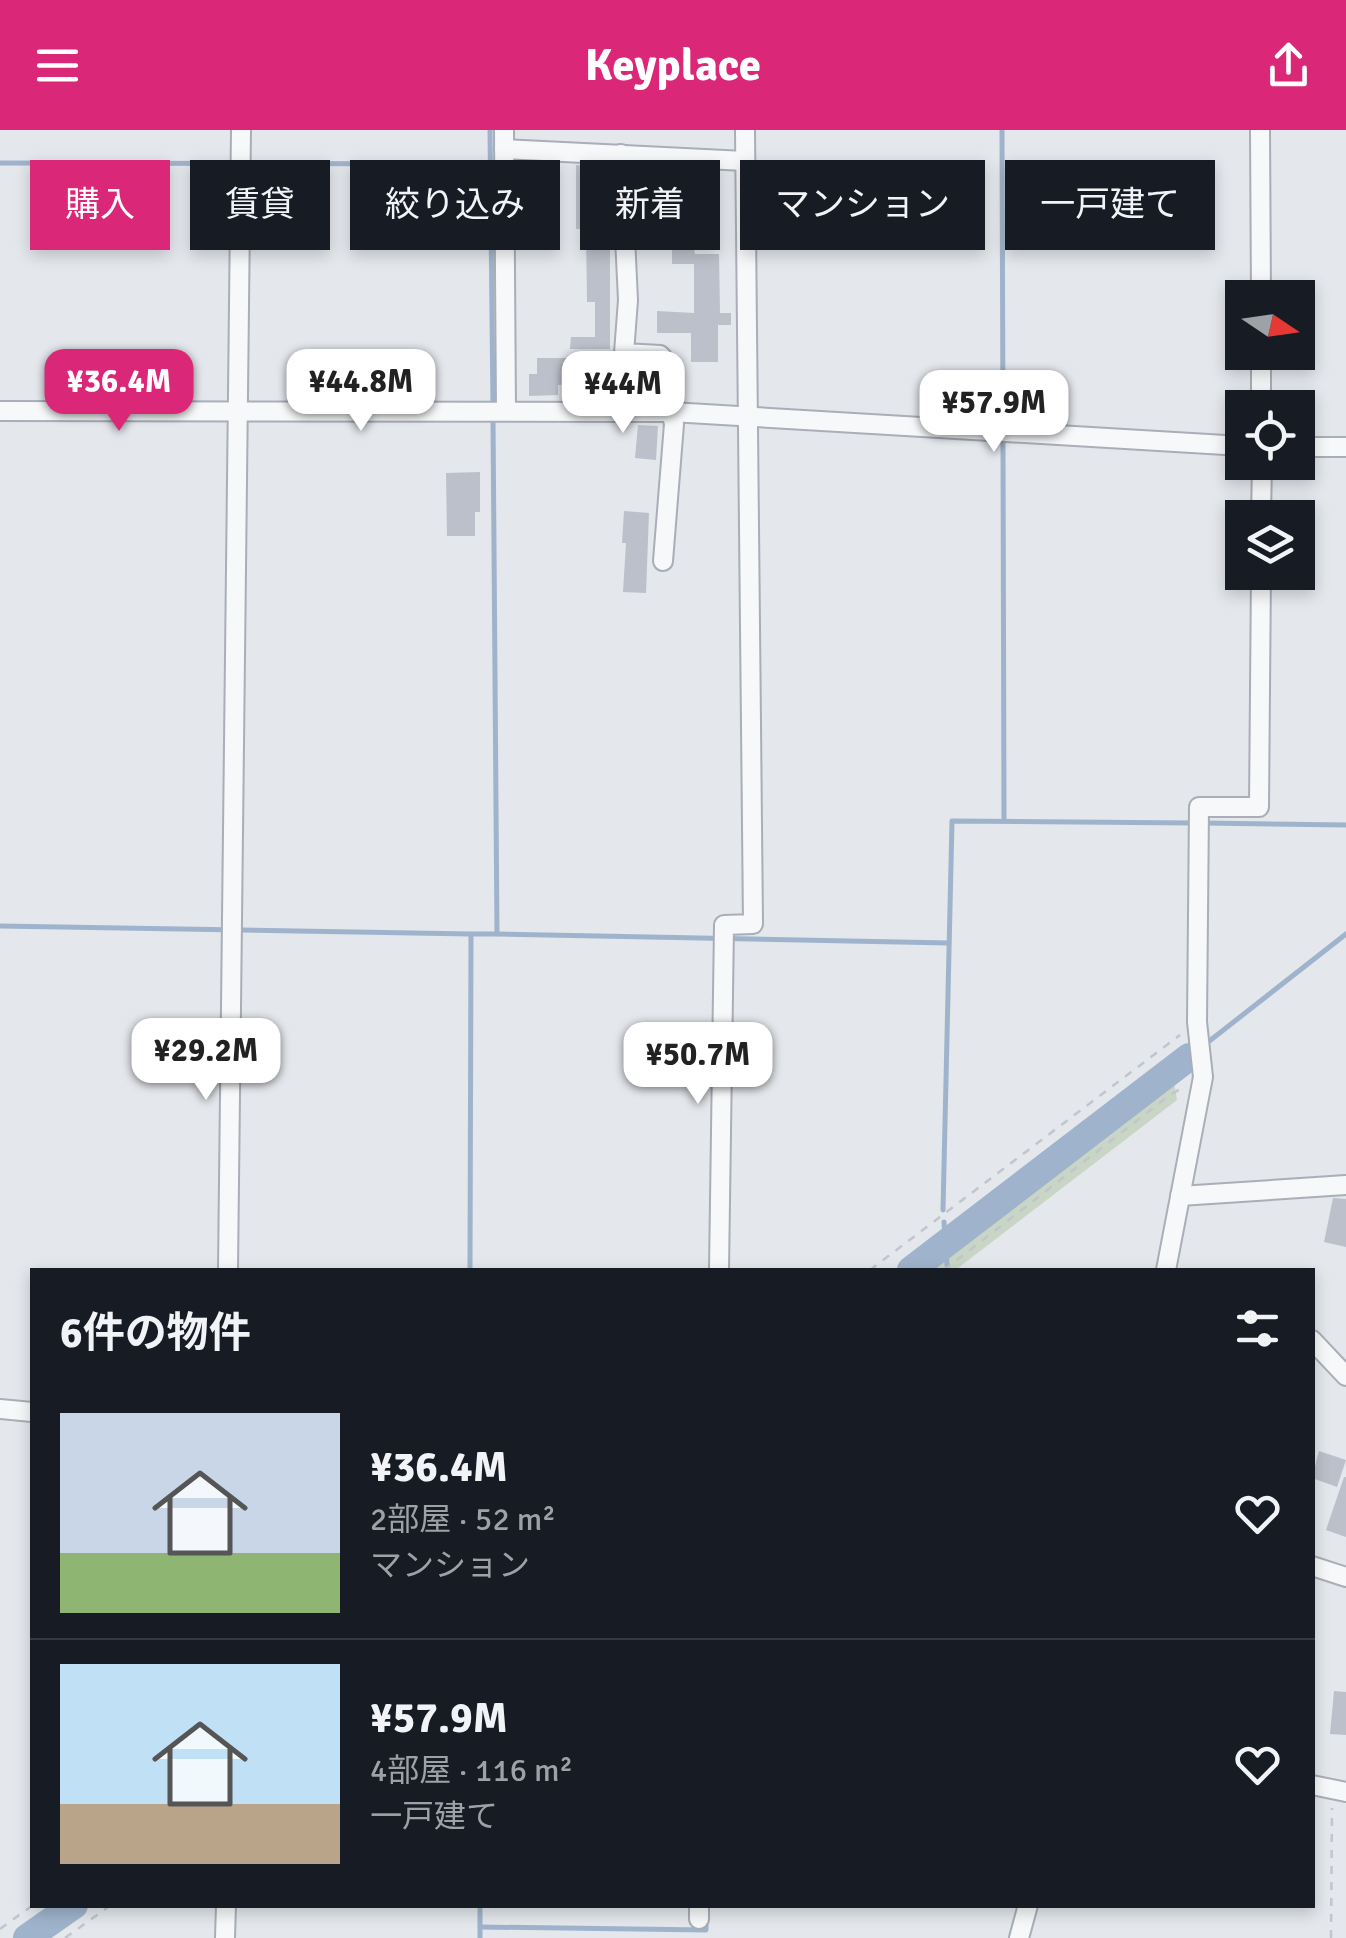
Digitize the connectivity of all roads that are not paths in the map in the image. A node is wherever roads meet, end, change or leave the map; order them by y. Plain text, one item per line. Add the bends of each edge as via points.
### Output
1 (240, 130) edge
2 (745, 130) edge
3 (1260, 130) edge
4 (504, 139) edge
5 (621, 154) junction
6 (745, 160) edge
7 (740, 161) edge
8 (746, 250) edge
9 (1261, 280) edge
10 (237, 409) junction
11 (0, 410) edge
12 (497, 411) junction
13 (671, 412) junction
14 (748, 417) junction
15 (1225, 445) edge
16 (1315, 447) edge
17 (1346, 447) edge
18 (663, 561) dead end
19 (1261, 590) edge
20 (1346, 1185) edge
21 (1180, 1196) junction
22 (228, 1268) edge
23 (719, 1268) edge
24 (1166, 1268) edge
25 (1315, 1343) edge
26 (1346, 1376) edge
27 (0, 1410) edge
28 (30, 1412) edge
29 (1315, 1567) edge
30 (1346, 1577) edge
31 (226, 1908) edge
32 (1027, 1908) edge
33 (224, 1938) edge
34 (1019, 1938) edge

1 - 10 street
2 - 6 street
3 - 9 street
4 - 5 street
4 - 12 street
5 - 7 street
5 - 13 street via 624,353 660,355 666,362
8 - 14 street
10 - 11 street
10 - 12 street
10 - 22 street
12 - 13 street
13 - 14 street
13 - 18 street
14 - 15 street
14 - 23 street via 753,924 724,925
16 - 17 street
19 - 21 street via 1259,808 1199,807 1197,1022 1203,1077
20 - 21 street
21 - 24 street
25 - 26 street
27 - 28 street
29 - 30 street
31 - 33 street
32 - 34 street

